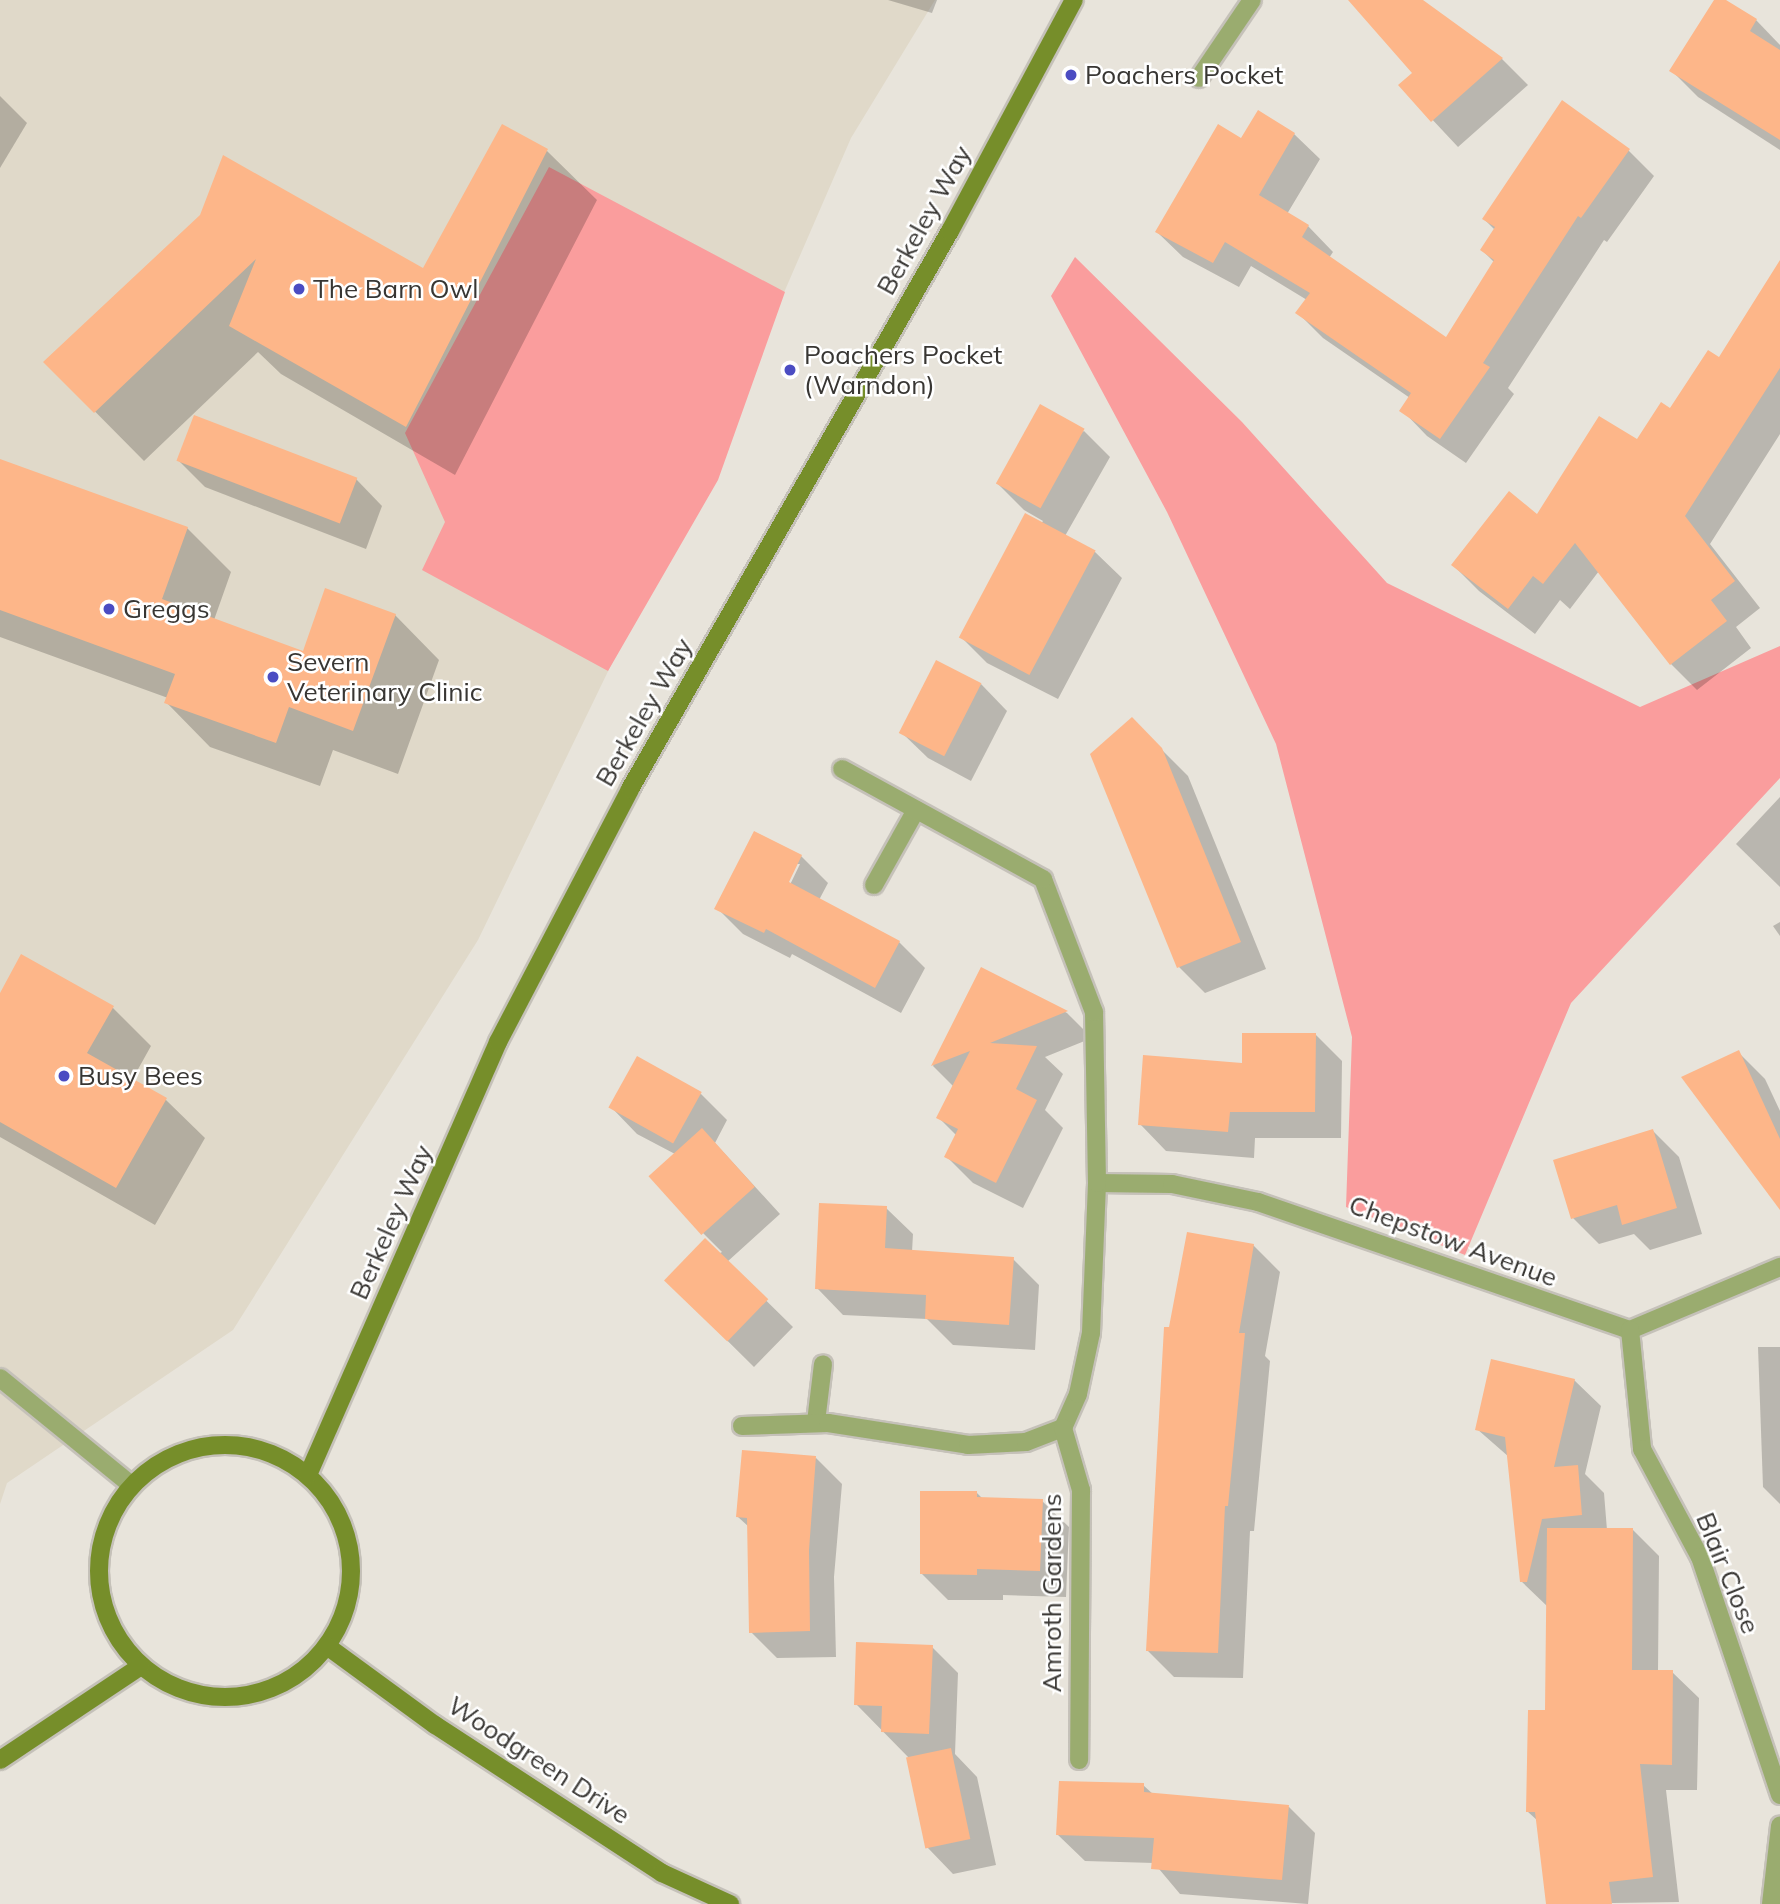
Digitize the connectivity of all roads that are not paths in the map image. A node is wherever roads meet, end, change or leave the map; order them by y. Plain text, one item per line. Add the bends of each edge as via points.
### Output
1 (1074, 0) edge
2 (1252, 0) edge
3 (1199, 78) dead end
4 (842, 769) dead end
5 (916, 810) junction
6 (873, 885) dead end
7 (1097, 1183) junction
8 (1780, 1267) edge
9 (1630, 1330) junction
10 (823, 1364) dead end
11 (0, 1378) edge
12 (816, 1422) junction
13 (742, 1426) dead end
14 (1063, 1428) junction
15 (308, 1475) junction
16 (131, 1485) junction
17 (327, 1646) junction
18 (141, 1666) junction
19 (0, 1760) edge
20 (1079, 1760) dead end
21 (1780, 1795) edge
22 (1780, 1826) edge
23 (730, 1904) edge
24 (1771, 1904) edge

1 - 15 main road, Berkeley Way via 950,231 630,789 498,1042
2 - 3 street
4 - 5 street
5 - 6 street
5 - 7 street via 1043,879 1094,1012
7 - 9 street, Chepstow Avenue via 1172,1184 1258,1202
7 - 14 street via 1091,1333 1078,1394
8 - 9 street
9 - 21 street, Blair Close via 1642,1449 1700,1557
10 - 12 street
11 - 16 street
12 - 13 street
12 - 14 street via 968,1446 1026,1442
14 - 20 street, Amroth Gardens via 1081,1490
15 - 16 main road via 275,1454 238,1444 198,1446 162,1461
15 - 17 main road via 333,1504 348,1538 352,1576 345,1613
16 - 18 main road via 109,1519 99,1558 100,1585 115,1635
17 - 18 main road via 297,1676 245,1695 217,1698 176,1689
17 - 23 main road, Woodgreen Drive via 435,1725 662,1873
18 - 19 main road
22 - 24 street

